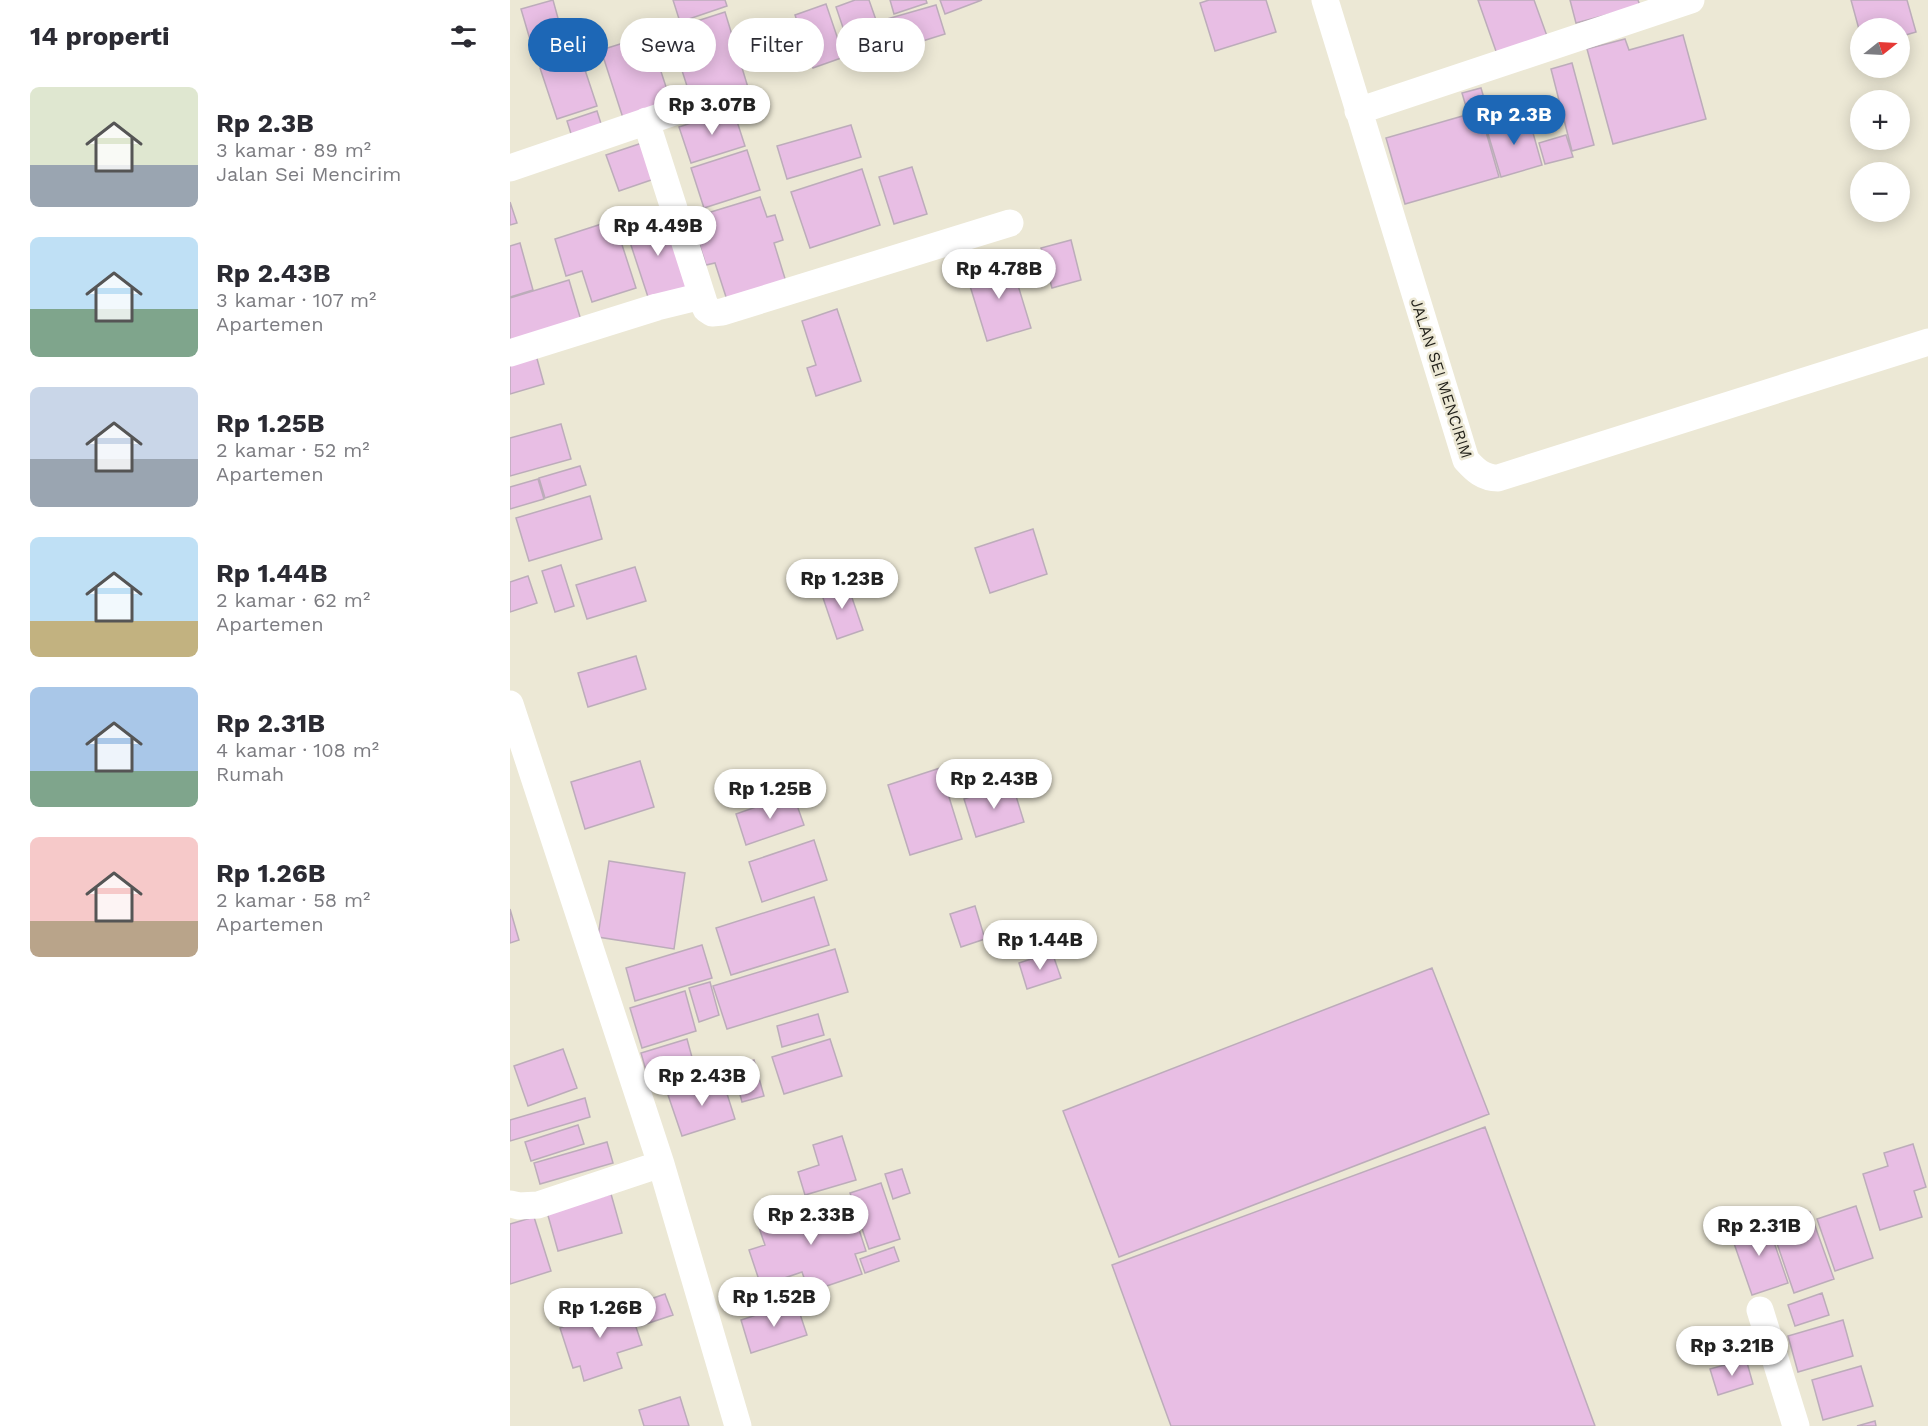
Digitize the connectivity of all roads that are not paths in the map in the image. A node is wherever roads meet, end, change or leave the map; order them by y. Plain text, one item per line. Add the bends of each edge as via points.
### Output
1 (1325, 0) edge
2 (1691, 0) edge
3 (677, 111) dead end
4 (1358, 111) junction
5 (646, 121) junction
6 (510, 168) edge
7 (1010, 223) dead end
8 (702, 296) junction
9 (1928, 342) edge
10 (510, 353) edge
11 (510, 704) edge
12 (661, 1164) junction
13 (510, 1204) edge
14 (1760, 1310) dead end
15 (738, 1426) edge
16 (1796, 1426) edge

1 - 4 street, JALAN SEI MENCIRIM
2 - 4 street
3 - 5 street
4 - 9 street, JALAN SEI MENCIRIM via 1466,459 1487,477 1498,478
5 - 6 street
5 - 8 street
7 - 8 street via 722,312 706,309
8 - 10 street
11 - 12 street
12 - 13 street via 538,1204
12 - 15 street
14 - 16 street

